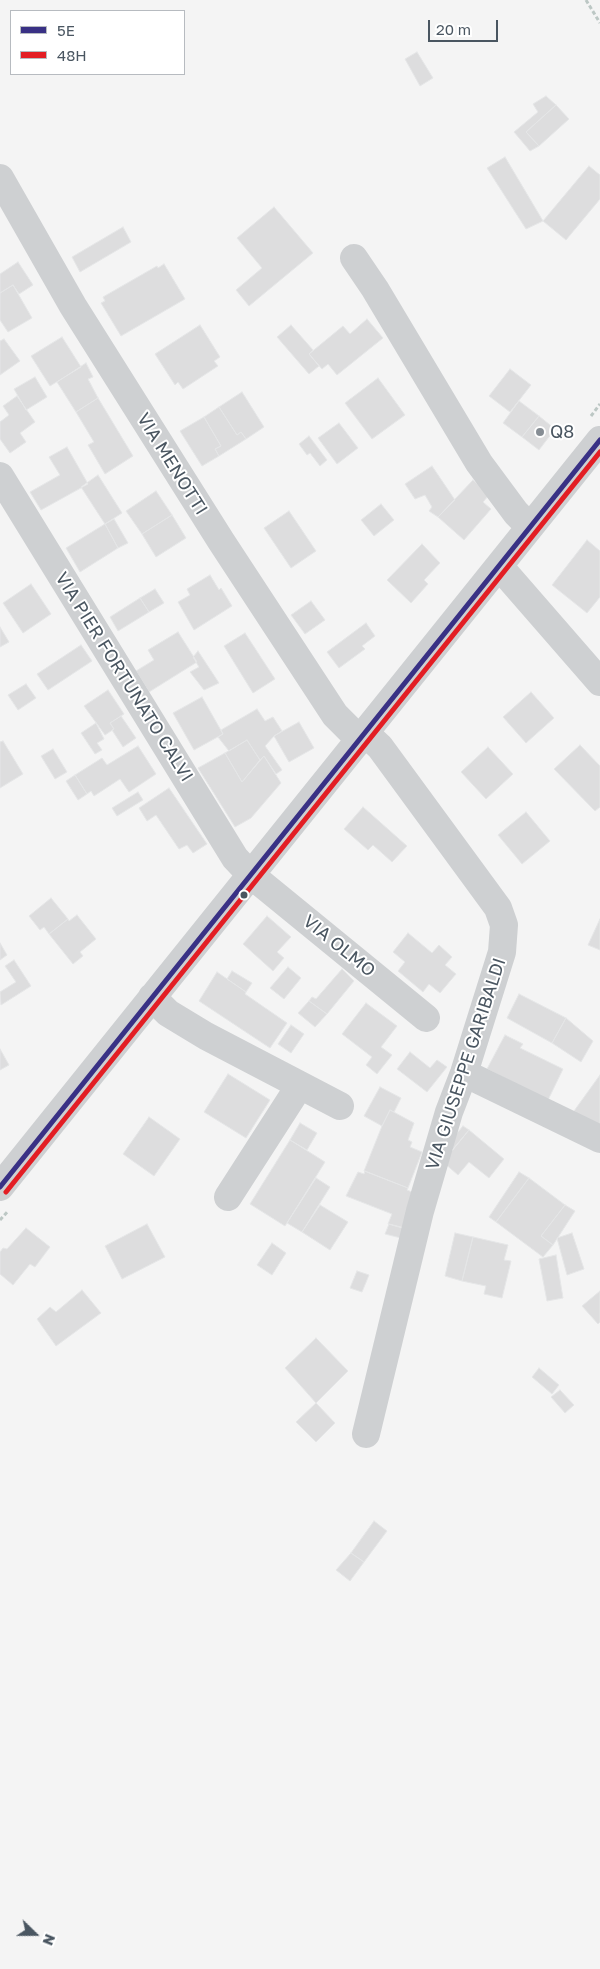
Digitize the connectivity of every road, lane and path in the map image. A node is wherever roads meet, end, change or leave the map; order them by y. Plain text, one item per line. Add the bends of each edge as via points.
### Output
1 (586, 0) edge
2 (600, 23) edge
3 (0, 178) edge
4 (354, 258) dead end
5 (600, 440) edge
6 (0, 476) edge
7 (530, 527) junction
8 (499, 566) junction
9 (600, 682) edge
10 (362, 736) junction
11 (251, 874) junction
12 (152, 998) junction
13 (426, 1018) dead end
14 (464, 1072) junction
15 (300, 1085) junction
16 (340, 1106) dead end
17 (600, 1138) edge
18 (1, 1184) edge
19 (228, 1198) dead end
20 (366, 1434) dead end

1 - 2 path
3 - 10 street, VIA MENOTTI via 73,306 221,541 335,715
4 - 7 street via 479,463
5 - 7 street
6 - 11 street, VIA PIER FORTUNATO CALVI via 235,858
7 - 8 street
8 - 9 street
8 - 10 street
10 - 11 street
10 - 14 street, VIA GIUSEPPE GARIBALDI via 380,746 498,908 504,925 502,952
11 - 12 street
11 - 13 street, VIA OLMO
12 - 15 street via 206,1036
12 - 18 street
14 - 17 street
14 - 20 street, VIA GIUSEPPE GARIBALDI via 420,1211
15 - 16 street
15 - 19 street

